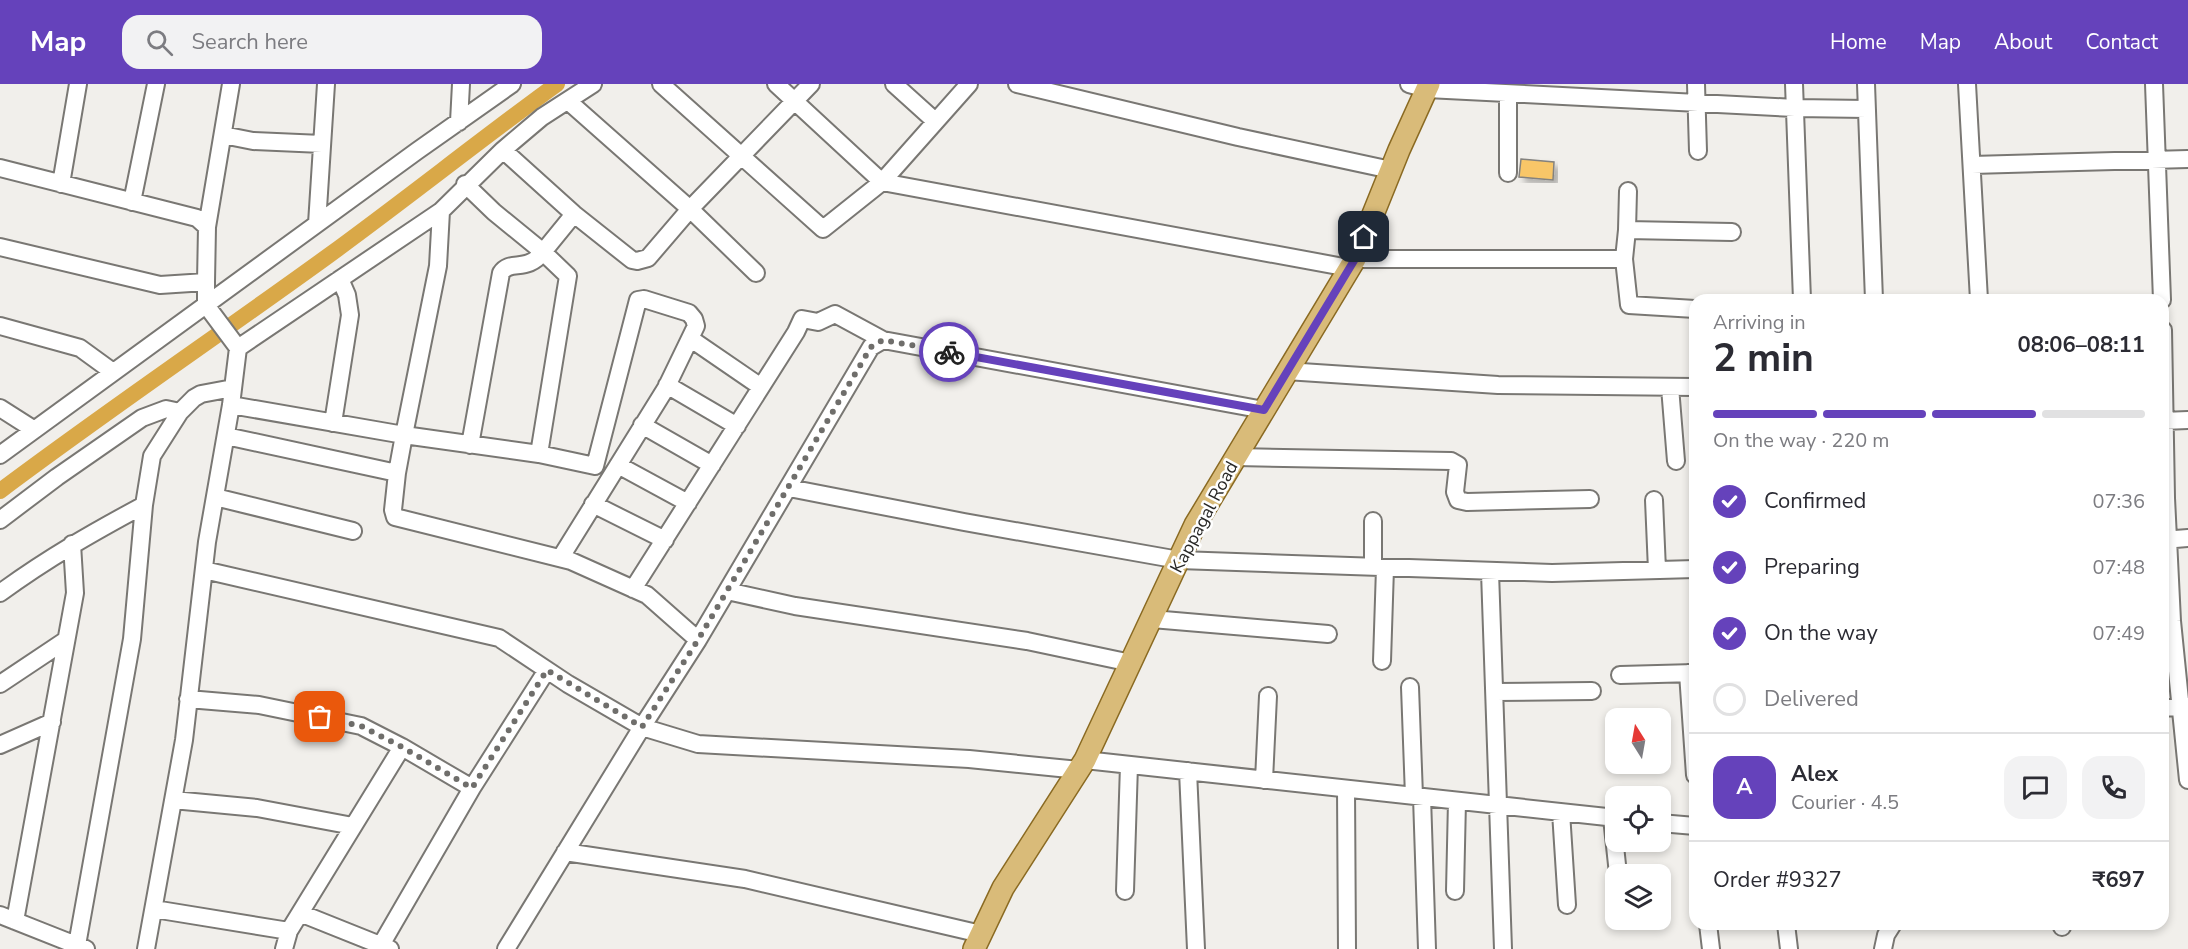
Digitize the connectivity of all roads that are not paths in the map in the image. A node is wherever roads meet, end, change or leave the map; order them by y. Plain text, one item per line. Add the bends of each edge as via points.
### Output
1 (78, 84) edge
2 (156, 84) edge
3 (231, 84) edge
4 (326, 84) edge
5 (461, 84) edge
6 (512, 84) edge
7 (593, 84) edge
8 (661, 84) edge
9 (776, 84) edge
10 (812, 84) edge
11 (894, 84) edge
12 (969, 84) edge
13 (1017, 84) edge
14 (1696, 84) edge
15 (1794, 84) edge
16 (1866, 84) edge
17 (1967, 84) edge
18 (2154, 84) edge
19 (1422, 86) edge
20 (1508, 94) junction
21 (568, 100) junction
22 (796, 102) junction
23 (1696, 103) junction
24 (1795, 108) junction
25 (1867, 109) junction
26 (459, 122) junction
27 (935, 122) junction
28 (223, 135) junction
29 (322, 144) junction
30 (503, 150) junction
31 (1698, 151) dead end
32 (742, 157) junction
33 (2188, 159) edge
34 (2158, 160) junction
35 (1972, 165) junction
36 (0, 168) edge
37 (1391, 170) junction
38 (1508, 173) dead end
39 (882, 182) junction
40 (61, 184) junction
41 (465, 184) junction
42 (1628, 191) dead end
43 (132, 202) junction
44 (690, 209) junction
45 (441, 211) junction
46 (574, 214) junction
47 (317, 224) junction
48 (207, 226) junction
49 (1627, 230) junction
50 (1732, 232) dead end
51 (0, 247) edge
52 (543, 252) junction
53 (1624, 259) junction
54 (1352, 263) junction
55 (756, 273) dead end
56 (340, 279) junction
57 (206, 282) junction
58 (1803, 294) edge
59 (1874, 294) edge
60 (1979, 294) edge
61 (2162, 294) edge
62 (206, 305) junction
63 (1689, 309) edge
64 (0, 326) edge
65 (691, 339) junction
66 (883, 340) junction
67 (238, 348) junction
68 (113, 372) junction
69 (1286, 372) junction
70 (667, 385) junction
71 (761, 387) junction
72 (1670, 387) junction
73 (1689, 387) edge
74 (233, 388) junction
75 (231, 405) junction
76 (0, 408) edge
77 (1264, 410) junction
78 (180, 412) junction
79 (2188, 420) edge
80 (2169, 421) edge
81 (333, 423) junction
82 (642, 426) junction
83 (736, 426) junction
84 (33, 429) junction
85 (404, 435) junction
86 (226, 436) junction
87 (470, 445) junction
88 (539, 454) junction
89 (0, 455) edge
90 (1236, 457) junction
91 (1676, 461) dead end
92 (712, 465) junction
93 (595, 466) junction
94 (616, 469) junction
95 (397, 473) junction
96 (789, 488) junction
97 (215, 497) junction
98 (1590, 500) dead end
99 (1654, 500) dead end
100 (688, 503) junction
101 (593, 504) junction
102 (144, 505) junction
103 (0, 520) edge
104 (1373, 521) dead end
105 (353, 531) dead end
106 (2188, 538) edge
107 (665, 540) junction
108 (2169, 540) edge
109 (72, 544) junction
110 (561, 557) junction
111 (1179, 560) junction
112 (1379, 567) junction
113 (1689, 569) edge
114 (204, 570) junction
115 (1658, 570) junction
116 (1490, 572) junction
117 (2169, 580) edge
118 (633, 590) junction
119 (727, 591) junction
120 (0, 593) edge
121 (1152, 619) junction
122 (1328, 634) dead end
123 (66, 640) junction
124 (698, 640) junction
125 (1382, 661) dead end
126 (1131, 663) junction
127 (547, 670) junction
128 (1689, 673) edge
129 (1620, 675) dead end
130 (0, 684) edge
131 (1410, 687) dead end
132 (1592, 691) dead end
133 (1495, 692) junction
134 (1268, 696) dead end
135 (188, 699) junction
136 (2184, 706) edge
137 (2169, 707) edge
138 (52, 722) junction
139 (642, 727) junction
140 (0, 745) edge
141 (402, 747) junction
142 (1082, 765) junction
143 (1129, 765) junction
144 (1188, 771) junction
145 (1264, 780) junction
146 (2188, 780) edge
147 (472, 788) junction
148 (1346, 789) junction
149 (1418, 797) junction
150 (173, 800) junction
151 (1457, 801) junction
152 (1499, 806) junction
153 (1561, 812) junction
154 (1605, 817) edge
155 (1671, 824) edge
156 (1689, 825) edge
157 (353, 826) junction
158 (565, 852) junction
159 (1125, 891) dead end
160 (1455, 891) dead end
161 (1568, 905) dead end
162 (154, 909) junction
163 (300, 913) junction
164 (7, 918) edge
165 (289, 930) junction
166 (1709, 930) edge
167 (1787, 930) edge
168 (1889, 930) edge
169 (978, 942) edge
170 (82, 947) edge
171 (385, 947) edge
172 (146, 949) edge
173 (284, 949) edge
174 (506, 949) edge
175 (1196, 949) edge
176 (1347, 949) edge
177 (1426, 949) edge
178 (1503, 949) edge
179 (1711, 949) edge
180 (1789, 949) edge
181 (1883, 949) edge

1 - 40 street
2 - 43 street
3 - 28 street
4 - 29 street
5 - 26 street
6 - 26 street
7 - 21 street
8 - 32 street
9 - 22 street
10 - 22 street
11 - 27 street
12 - 27 street
13 - 37 street
14 - 23 street
15 - 24 street
16 - 25 street
17 - 35 street
18 - 34 street
19 - 20 street
19 - 37 main road, Kappagal Road
20 - 23 street
20 - 38 street
21 - 30 street
21 - 44 street
22 - 32 street
22 - 39 street
23 - 24 street
23 - 31 street
24 - 25 street
24 - 58 street
25 - 59 street
26 - 47 street
27 - 39 street
28 - 29 street via 253,141
28 - 48 street
29 - 47 street
30 - 41 street
30 - 46 street
32 - 39 street via 823,229
32 - 44 street
33 - 34 street
34 - 35 street
34 - 61 street
35 - 60 street
36 - 40 street
37 - 54 main road, Kappagal Road
39 - 54 street
40 - 43 street
41 - 45 street
41 - 52 street
42 - 49 street
43 - 48 street via 197,218
44 - 46 street via 648,258 638,261
44 - 55 street
45 - 56 street
45 - 85 street via 438,266
46 - 52 street
47 - 62 street
48 - 57 street
49 - 50 street
49 - 53 street
51 - 57 street via 160,285
52 - 87 street via 531,263 508,266 501,273
52 - 88 street via 568,276
53 - 54 street
53 - 63 street via 1629,305
54 - 69 main road, Kappagal Road
56 - 67 street
56 - 81 street via 350,315
57 - 62 street
62 - 67 street
62 - 68 street
64 - 68 street via 80,348
65 - 70 street
65 - 71 street
65 - 93 street via 696,326 689,313 638,300
66 - 71 street via 835,314 818,322 802,319
66 - 77 street
66 - 96 street via 871,347
67 - 74 street
68 - 84 street
69 - 72 street via 1498,385
69 - 77 main road, Kappagal Road
70 - 82 street
70 - 83 street
71 - 83 street
72 - 73 street
72 - 91 street
74 - 75 street
74 - 78 street via 201,394
75 - 81 street
75 - 86 street
76 - 84 street
77 - 90 main road, Kappagal Road
78 - 102 street via 152,456
78 - 103 street via 166,409 142,418
79 - 80 street
81 - 85 street
82 - 92 street
82 - 94 street
83 - 92 street
84 - 89 street
85 - 87 street
85 - 95 street
86 - 95 street
86 - 97 street
87 - 88 street
88 - 93 street
90 - 98 street via 1451,461 1458,465 1458,500
90 - 111 main road, Kappagal Road
92 - 100 street
93 - 94 street
94 - 100 street
94 - 101 street
95 - 110 street via 394,517
96 - 111 street
96 - 119 street
97 - 105 street
97 - 114 street
99 - 115 street
100 - 107 street
101 - 107 street
101 - 110 street
102 - 109 street
102 - 170 street via 132,639
104 - 112 street
106 - 108 street
107 - 118 street
109 - 120 street
109 - 123 street via 75,592
110 - 118 street
111 - 112 street
111 - 121 main road, Kappagal Road
112 - 116 street
112 - 125 street
113 - 115 street
114 - 127 street via 499,638
114 - 135 street
115 - 116 street
116 - 133 street
117 - 136 street
118 - 124 street via 646,595
119 - 124 street
119 - 126 street via 795,606 1027,641
121 - 122 street
121 - 126 main road, Kappagal Road
123 - 130 street
123 - 138 street
124 - 139 street
126 - 142 main road, Kappagal Road
127 - 139 street
127 - 147 street
128 - 129 street
131 - 149 street
132 - 133 street
133 - 152 street
134 - 145 street
135 - 141 street via 259,705 361,726
135 - 150 street
136 - 137 street
136 - 146 street
138 - 140 street
138 - 164 street
139 - 142 street via 698,744
139 - 158 street
141 - 147 street
141 - 157 street
142 - 143 street
142 - 169 main road, Kappagal Road via 1003,888
143 - 144 street
143 - 159 street
144 - 145 street
144 - 175 street
145 - 148 street
147 - 171 street
148 - 149 street
148 - 176 street
149 - 151 street
149 - 177 street
150 - 157 street via 257,808
150 - 162 street
151 - 152 street
151 - 160 street
152 - 153 street
152 - 178 street
153 - 154 street
153 - 161 street
155 - 156 street
157 - 163 street
158 - 169 street via 745,879
158 - 174 street
162 - 165 street
162 - 172 street
163 - 165 street
163 - 171 street
164 - 170 street
165 - 173 street
166 - 179 street
167 - 180 street
168 - 181 street

